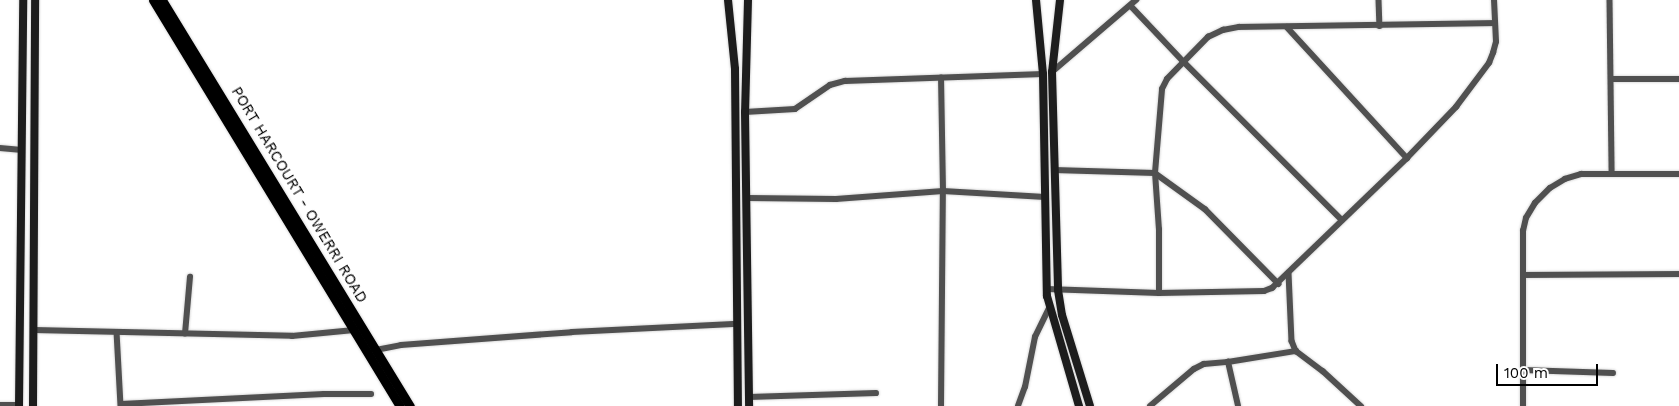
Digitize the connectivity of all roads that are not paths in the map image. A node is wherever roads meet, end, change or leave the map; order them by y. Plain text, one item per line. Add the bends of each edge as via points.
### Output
1 (23, 0) edge
2 (35, 0) edge
3 (153, 0) edge
4 (162, 0) edge
5 (728, 0) edge
6 (748, 0) edge
7 (1036, 0) edge
8 (1060, 0) edge
9 (1136, 0) edge
10 (1379, 0) edge
11 (1494, 0) edge
12 (1610, 0) edge
13 (1131, 6) junction
14 (1495, 23) junction
15 (1380, 26) junction
16 (1288, 27) junction
17 (1183, 61) junction
18 (1052, 72) junction
19 (1043, 74) junction
20 (941, 78) junction
21 (1611, 79) junction
22 (1679, 79) edge
23 (745, 112) junction
24 (0, 148) edge
25 (22, 150) junction
26 (1407, 158) junction
27 (1054, 170) junction
28 (1155, 174) junction
29 (1612, 174) junction
30 (1679, 174) edge
31 (943, 191) junction
32 (1045, 197) junction
33 (748, 198) junction
34 (1341, 219) junction
35 (1289, 273) junction
36 (1679, 274) edge
37 (1523, 275) junction
38 (190, 277) dead end
39 (1279, 284) junction
40 (1047, 289) junction
41 (1058, 290) junction
42 (1159, 293) junction
43 (1049, 308) junction
44 (738, 324) junction
45 (34, 330) junction
46 (354, 330) junction
47 (117, 332) junction
48 (185, 334) junction
49 (376, 350) junction
50 (1296, 352) junction
51 (1228, 362) junction
52 (1523, 370) junction
53 (1613, 373) dead end
54 (876, 393) dead end
55 (371, 394) dead end
56 (749, 396) junction
57 (0, 405) edge
58 (19, 405) edge
59 (121, 405) edge
60 (34, 406) edge
61 (400, 406) edge
62 (410, 406) edge
63 (738, 406) edge
64 (749, 406) edge
65 (940, 406) edge
66 (1018, 406) edge
67 (1079, 406) edge
68 (1090, 406) edge
69 (1150, 406) edge
70 (1238, 406) edge
71 (1361, 406) edge
72 (1523, 406) edge

1 - 25 street
2 - 45 street
3 - 46 main road, PORT HARCOURT - OWERRI ROAD
4 - 49 main road, PORT HARCOURT - OWERRI ROAD
5 - 44 street via 735,69
6 - 23 street
7 - 19 street
8 - 18 street
9 - 13 street
10 - 15 street
11 - 14 street
12 - 21 street
13 - 17 street
13 - 18 street
14 - 15 street
14 - 26 street via 1496,42 1489,63 1456,107
15 - 16 street
16 - 17 street via 1223,30 1208,38
16 - 26 street
17 - 28 street via 1167,78 1162,89
17 - 34 street
18 - 27 street
19 - 20 street
19 - 32 street
20 - 23 street via 844,81 830,85 795,109
20 - 31 street
21 - 22 street
21 - 29 street
23 - 33 street
24 - 25 street
25 - 58 street
26 - 34 street
27 - 28 street
27 - 41 street
28 - 39 street via 1205,209
28 - 42 street
29 - 30 street
29 - 37 street via 1581,174 1565,179 1535,203 1523,230
31 - 32 street
31 - 33 street via 836,199
31 - 65 street
32 - 40 street
33 - 56 street
34 - 35 street
35 - 39 street
35 - 50 street via 1292,341
36 - 37 street
37 - 52 street
38 - 48 street
39 - 42 street via 1264,291
40 - 41 street
40 - 43 street
41 - 42 street
41 - 68 street via 1062,315
43 - 66 street via 1035,337
43 - 67 street
44 - 49 street via 572,332 402,345
44 - 63 street
45 - 47 street
45 - 60 street
46 - 48 street via 292,336
46 - 61 main road, PORT HARCOURT - OWERRI ROAD
47 - 48 street
47 - 59 street
49 - 62 main road, PORT HARCOURT - OWERRI ROAD
50 - 51 street
50 - 71 street via 1323,371
51 - 69 street via 1204,364 1194,369
51 - 70 street
52 - 53 street
52 - 72 street
54 - 56 street
55 - 59 street
56 - 64 street
57 - 58 street

